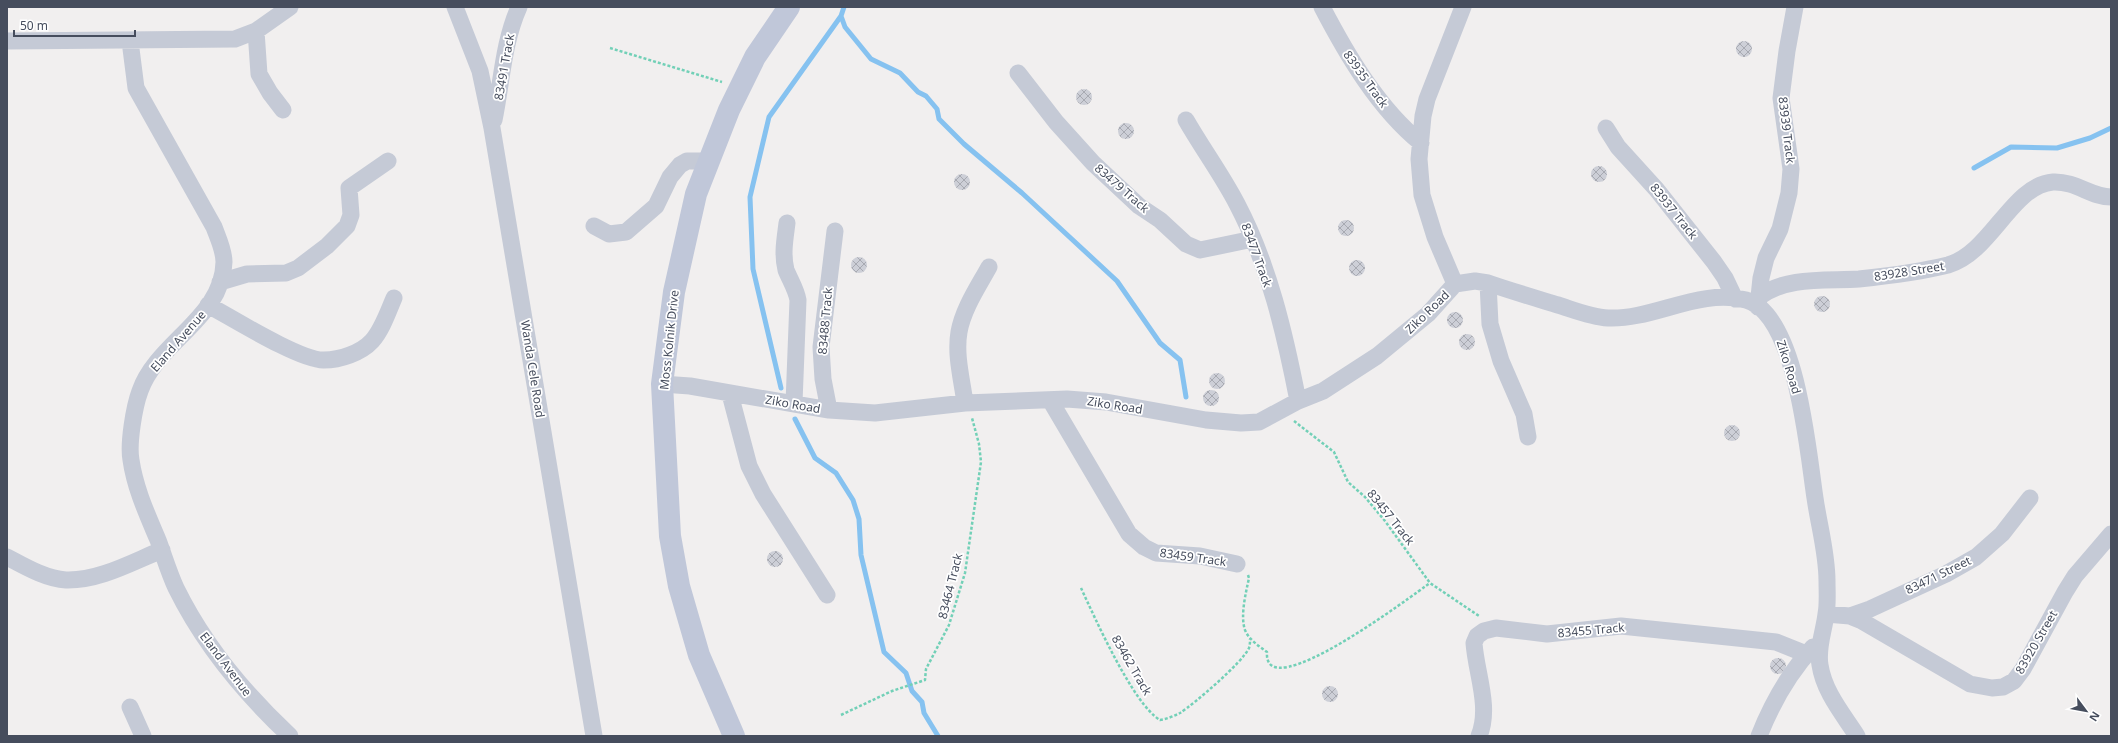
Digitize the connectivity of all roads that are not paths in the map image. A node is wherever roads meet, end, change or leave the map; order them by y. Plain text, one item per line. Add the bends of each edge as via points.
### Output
1 (290, 7) edge
2 (454, 7) edge
3 (519, 7) edge
4 (789, 7) edge
5 (1322, 7) edge
6 (1463, 7) edge
7 (1795, 7) edge
8 (256, 31) junction
9 (130, 40) junction
10 (7, 41) edge
11 (1018, 73) dead end
12 (283, 110) dead end
13 (1186, 120) dead end
14 (492, 128) junction
15 (1606, 128) dead end
16 (1421, 143) junction
17 (388, 160) dead end
18 (708, 160) junction
19 (2111, 197) edge
20 (787, 223) dead end
21 (594, 226) dead end
22 (835, 231) dead end
23 (1253, 239) junction
24 (989, 267) dead end
25 (220, 282) junction
26 (1488, 283) junction
27 (1455, 284) junction
28 (394, 298) dead end
29 (1735, 299) junction
30 (1759, 302) junction
31 (208, 305) junction
32 (662, 384) junction
33 (730, 394) junction
34 (1050, 400) junction
35 (794, 403) junction
36 (965, 403) junction
37 (1294, 404) junction
38 (829, 410) junction
39 (1528, 437) dead end
40 (2030, 498) dead end
41 (2111, 534) edge
42 (162, 550) junction
43 (7, 557) edge
44 (1238, 564) road end
45 (827, 595) dead end
46 (1826, 614) junction
47 (1850, 616) junction
48 (1821, 638) junction
49 (1806, 654) junction
50 (130, 707) dead end
51 (143, 736) edge
52 (290, 736) edge
53 (594, 736) edge
54 (734, 736) edge
55 (1479, 736) edge
56 (1759, 736) edge
57 (1857, 736) edge

1 - 8 street
2 - 14 street, Wanda Cele Road via 480,71
3 - 14 street, 83491 Track via 510,29 503,58
4 - 18 main road, Moss Kolnik Drive via 755,57 728,110
5 - 16 street, 83935 Track via 1346,54 1400,124
6 - 16 street via 1427,99
7 - 30 street, 83939 Track via 1781,98 1792,169 1780,229 1766,258 1761,278
8 - 9 street via 234,39
8 - 12 street via 259,74
9 - 10 street
9 - 25 street, Eland Avenue via 136,88 214,227 224,262
11 - 23 street, 83479 Track via 1056,122 1093,163 1139,206 1160,220 1186,244 1200,250
13 - 23 street, 83477 Track via 1233,197
14 - 53 street, Wanda Cele Road
15 - 29 street, 83937 Track via 1618,147 1657,190 1714,262
16 - 27 street via 1419,159 1422,195 1435,237
17 - 25 street via 349,188 351,215 347,226 327,246 298,268 286,273 247,274
18 - 21 street via 687,161 680,165 670,177 656,206 626,232 609,234
18 - 32 main road, Moss Kolnik Drive via 696,194 674,292
19 - 30 street, 83928 Street via 2065,182 2051,182 2034,189 2016,204 1981,245 1966,257 1950,264 1860,279 1785,285 1768,290
20 - 35 street via 783,250 786,270 796,289 798,300
22 - 38 street, 83488 Track via 821,348
23 - 37 street, 83477 Track via 1285,337
24 - 36 street via 962,319 959,332
25 - 31 street, Eland Avenue
26 - 27 street, Ziko Road via 1475,281
26 - 29 street, Ziko Road via 1609,318 1638,315 1683,303
26 - 39 street via 1490,324 1501,361 1524,414
27 - 37 street, Ziko Road via 1428,314 1376,356 1323,391
28 - 31 street via 372,342 356,353 324,360 308,358
29 - 30 street, Ziko Road
30 - 46 street, Ziko Road via 1787,350 1803,413 1815,500 1825,546 1828,580
31 - 42 street, Eland Avenue via 203,314 155,364 140,390 133,417 130,459 141,499
32 - 33 street, Ziko Road via 690,386
32 - 54 main road, Moss Kolnik Drive via 670,536 679,586 699,655
33 - 35 street, Ziko Road
33 - 45 street via 749,466 763,494
34 - 36 street, Ziko Road
34 - 37 street, Ziko Road via 1086,400 1206,420 1241,423 1259,422
34 - 44 street, 83459 Track via 1129,534 1135,540 1156,553 1200,556
35 - 38 street, Ziko Road
36 - 38 street, Ziko Road via 875,413
40 - 47 street, 83471 Street via 2002,534 1976,557 1946,574
41 - 47 street, 83920 Street via 2064,592 2023,669 2014,681 2003,687 1970,684 1946,672 1885,633
42 - 43 street via 88,579 65,580 38,572
42 - 52 street, Eland Avenue via 176,587 204,637 263,712
46 - 47 street, 83920 Street
46 - 48 street, Ziko Road
48 - 49 street
48 - 57 street, Ziko Road via 1819,664 1823,679 1833,700
49 - 55 street, 83455 Track via 1776,642 1621,626 1547,634 1496,628 1484,631 1474,644 1483,702 1482,729
49 - 56 street via 1779,693
50 - 51 street

